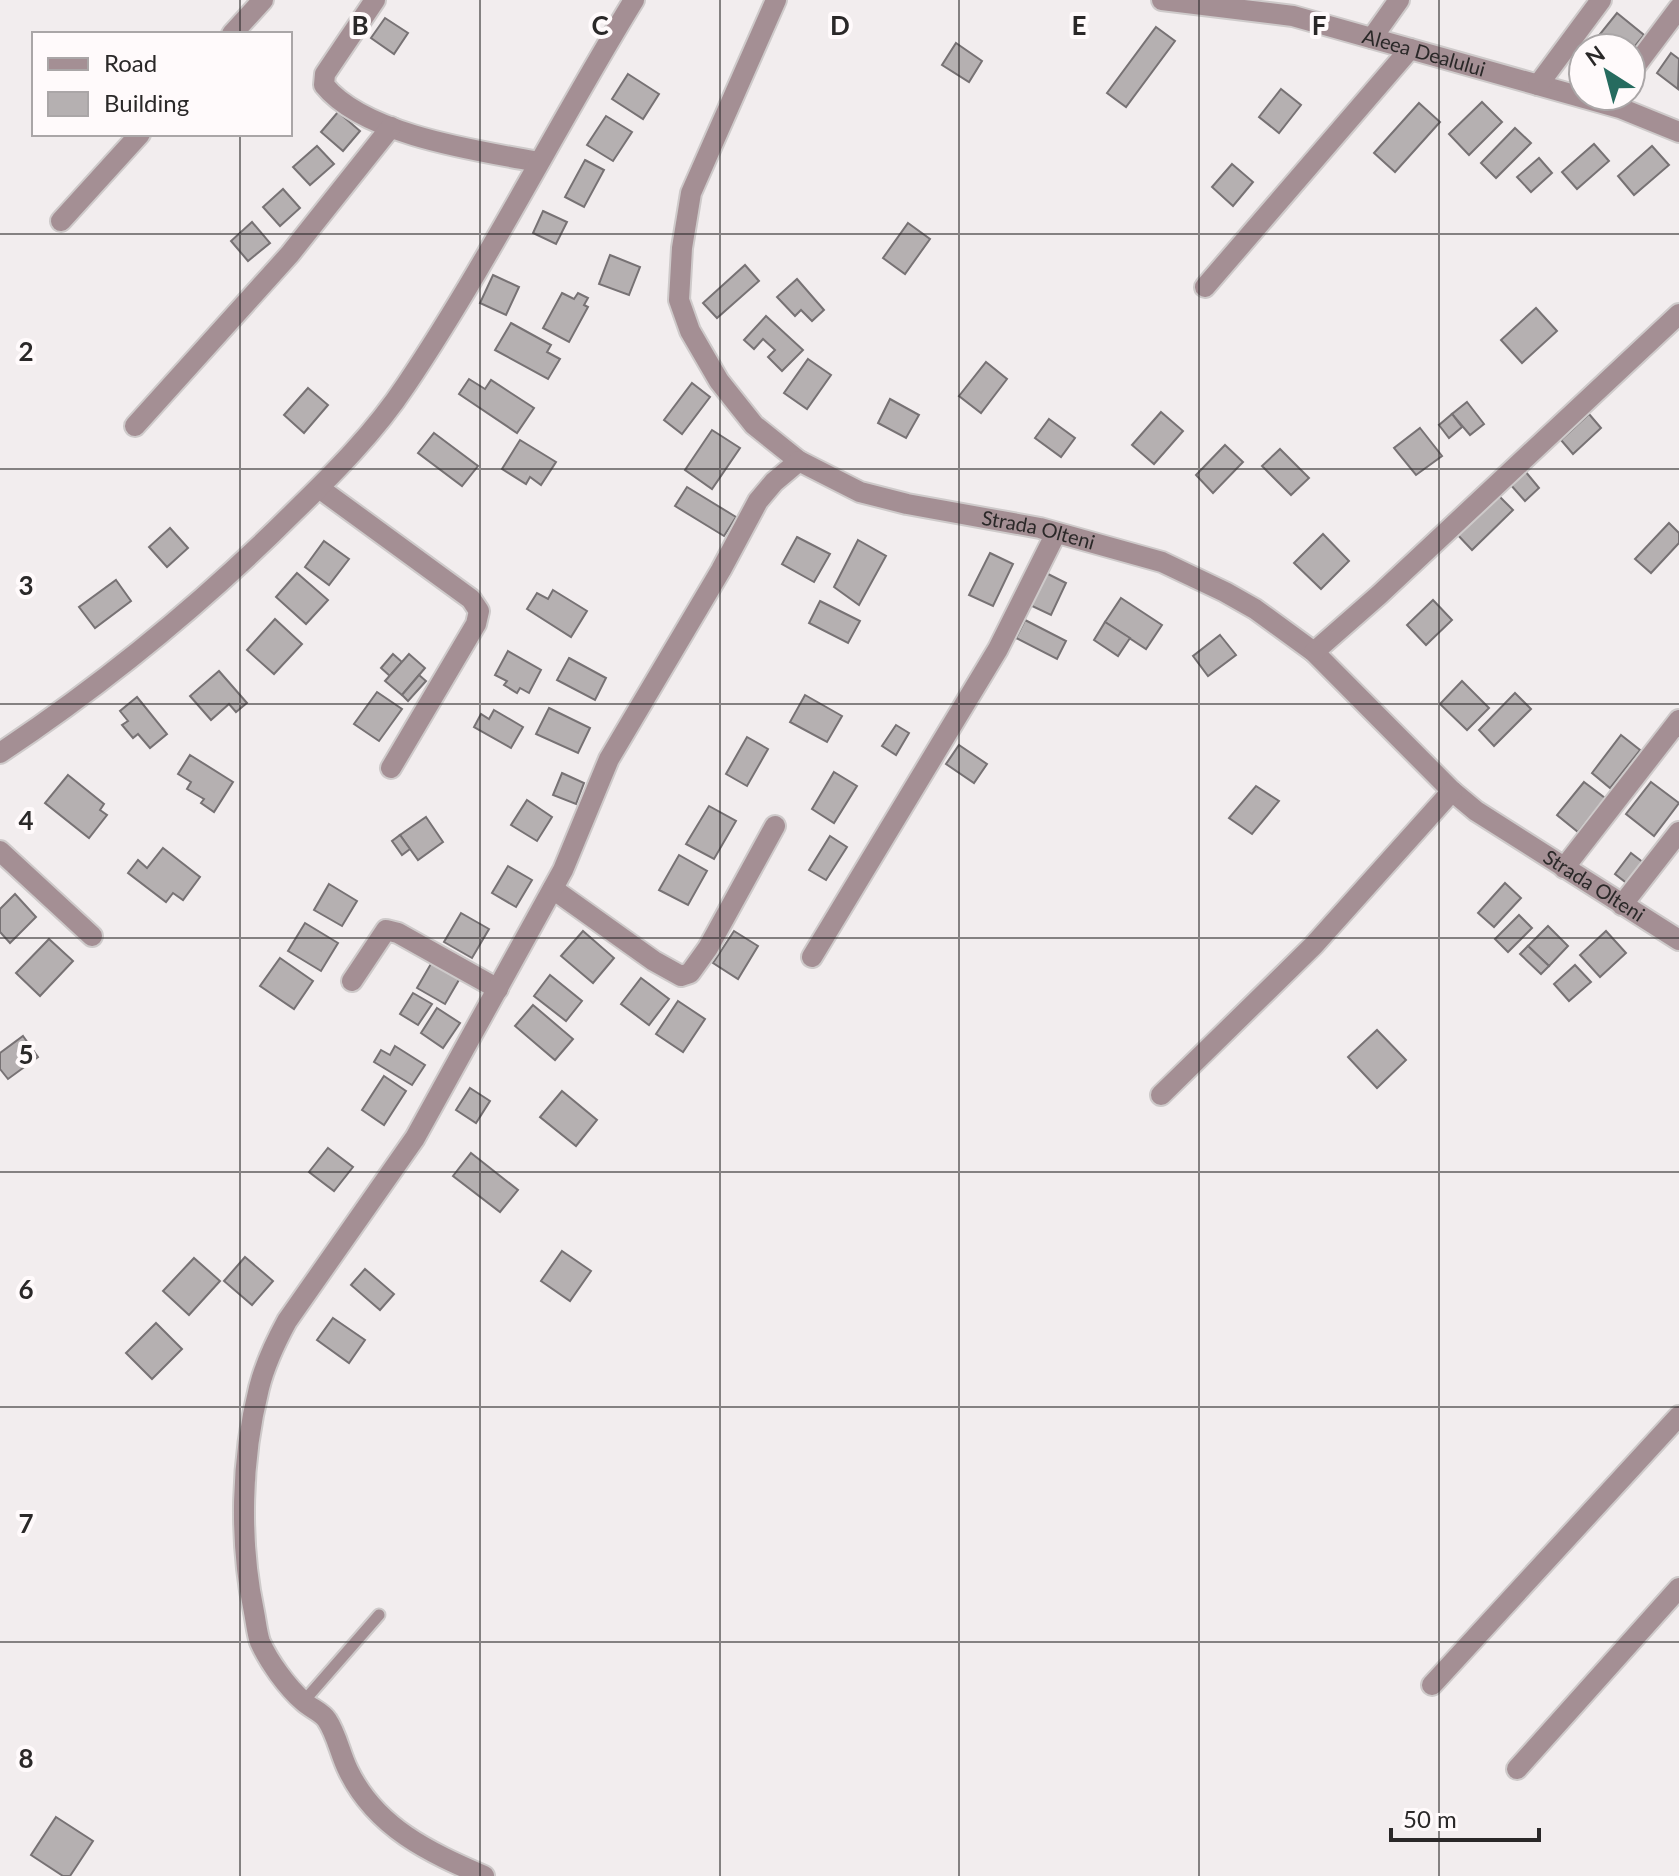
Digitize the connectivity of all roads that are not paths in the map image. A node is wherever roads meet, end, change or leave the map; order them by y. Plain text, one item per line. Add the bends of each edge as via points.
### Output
1 (263, 0) edge
2 (375, 0) edge
3 (634, 0) edge
4 (776, 0) edge
5 (1162, 0) edge
6 (1399, 0) edge
7 (1601, 0) edge
8 (1679, 8) edge
9 (234, 32) edge
10 (1372, 38) junction
11 (1410, 49) junction
12 (1647, 51) edge
13 (1538, 85) junction
14 (1567, 91) edge
15 (1636, 112) edge
16 (391, 127) junction
17 (1679, 132) edge
18 (138, 136) edge
19 (539, 162) junction
20 (61, 221) dead end
21 (1205, 287) dead end
22 (1679, 314) edge
23 (135, 426) dead end
24 (799, 461) junction
25 (319, 488) junction
26 (1056, 533) junction
27 (1314, 652) junction
28 (1679, 720) edge
29 (0, 753) edge
30 (391, 768) dead end
31 (1452, 791) junction
32 (775, 826) dead end
33 (1679, 832) edge
34 (0, 851) edge
35 (1564, 868) junction
36 (553, 889) junction
37 (1622, 905) junction
38 (92, 936) dead end
39 (1679, 940) edge
40 (812, 957) dead end
41 (352, 981) dead end
42 (498, 989) junction
43 (1161, 1095) dead end
44 (1679, 1416) edge
45 (1679, 1588) edge
46 (379, 1615) dead end
47 (1432, 1685) dead end
48 (304, 1701) junction
49 (1517, 1769) dead end
50 (484, 1876) edge

1 - 9 street
2 - 16 street via 334,58 324,85 357,112
3 - 19 street
4 - 24 street, Strada Olteni via 691,193 679,300 719,381 754,425
5 - 10 street, Aleea Dealului via 1293,16
6 - 10 street
7 - 13 street
8 - 12 street
10 - 11 street, Aleea Dealului
11 - 13 street, Aleea Dealului
11 - 21 street
13 - 14 street, Aleea Dealului
15 - 17 street, Aleea Dealului
16 - 19 street via 465,149
16 - 23 street via 290,254
18 - 20 street
19 - 25 street via 405,386
22 - 27 street
24 - 26 street, Strada Olteni via 860,492
24 - 36 street via 758,501 609,759
25 - 29 street via 152,640
25 - 30 street via 453,585 479,611
26 - 27 street, Strada Olteni via 1162,562 1255,609
26 - 40 street via 998,649
27 - 31 street, Strada Olteni
28 - 35 street
31 - 35 street, Strada Olteni
31 - 43 street via 1314,945
32 - 36 street via 708,948 690,973 681,976
33 - 37 street
34 - 38 street
35 - 37 street, Strada Olteni
36 - 42 street
37 - 39 street, Strada Olteni
41 - 42 street via 386,930
42 - 48 street via 415,1138 287,1321 259,1388 245,1518 249,1587 260,1642
44 - 47 street
45 - 49 street
46 - 48 lane
48 - 50 street via 326,1718 349,1772 368,1803 393,1828

